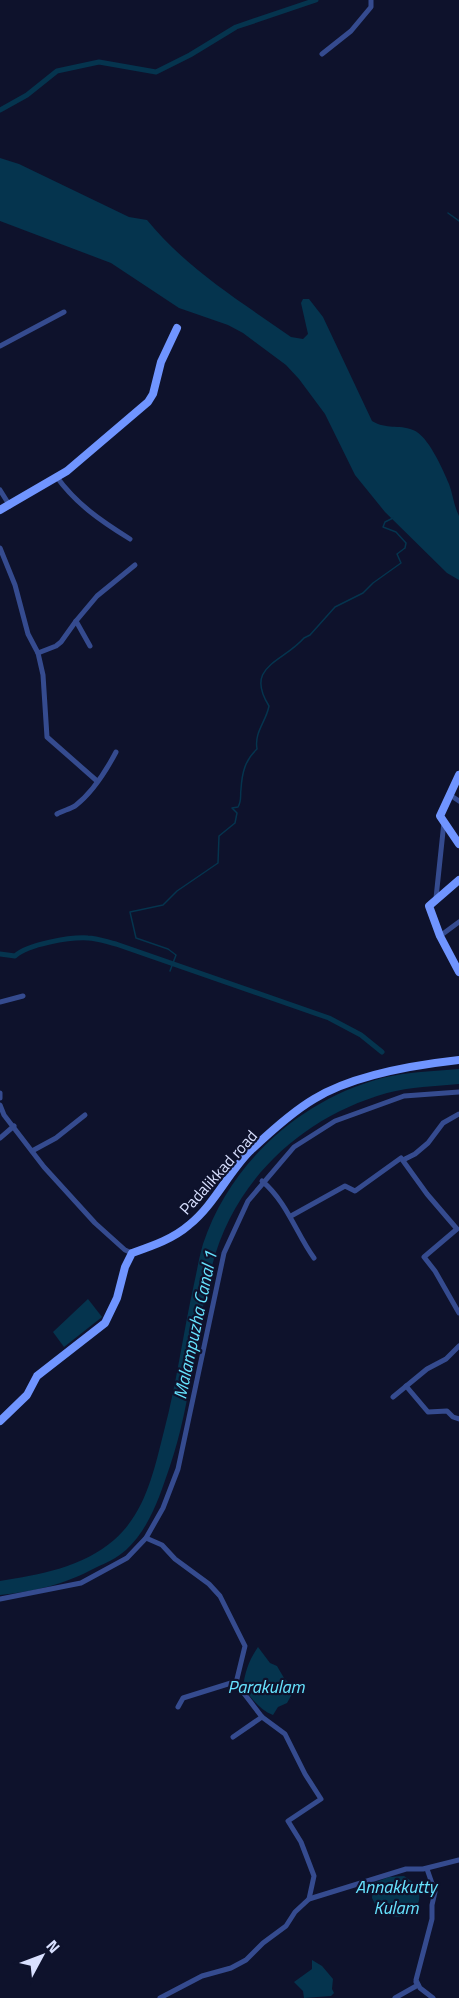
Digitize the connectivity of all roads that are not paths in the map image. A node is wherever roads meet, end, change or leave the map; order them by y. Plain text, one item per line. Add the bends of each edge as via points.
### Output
1 (370, 0) edge
2 (322, 54) dead end
3 (64, 312) dead end
4 (177, 328) dead end
5 (0, 346) edge
6 (56, 476) junction
7 (0, 490) edge
8 (10, 506) junction
9 (0, 510) edge
10 (130, 538) dead end
11 (0, 548) edge
12 (135, 565) dead end
13 (76, 621) junction
14 (90, 646) dead end
15 (38, 653) junction
16 (116, 752) dead end
17 (459, 775) edge
18 (97, 781) junction
19 (450, 795) junction
20 (459, 801) edge
21 (57, 813) dead end
22 (443, 821) junction
23 (459, 844) edge
24 (459, 880) edge
25 (436, 898) junction
26 (459, 921) edge
27 (440, 936) junction
28 (459, 972) edge
29 (23, 996) dead end
30 (0, 1002) edge
31 (459, 1060) edge
32 (459, 1092) edge
33 (0, 1093) edge
34 (0, 1098) edge
35 (0, 1106) edge
36 (459, 1114) edge
37 (85, 1115) dead end
38 (14, 1126) junction
39 (0, 1138) edge
40 (32, 1151) junction
41 (404, 1160) junction
42 (262, 1181) junction
43 (291, 1216) junction
44 (132, 1253) junction
45 (314, 1258) dead end
46 (459, 1313) edge
47 (459, 1346) edge
48 (406, 1386) junction
49 (393, 1397) dead end
50 (459, 1419) edge
51 (0, 1421) edge
52 (146, 1538) junction
53 (0, 1599) edge
54 (236, 1683) junction
55 (178, 1707) dead end
56 (262, 1717) junction
57 (233, 1737) dead end
58 (459, 1860) edge
59 (427, 1869) junction
60 (309, 1899) junction
61 (416, 1980) junction
62 (160, 1998) edge
63 (395, 1998) edge
64 (434, 1998) edge

1 - 2 street via 371,7 351,31
3 - 5 street
4 - 6 street via 147,402 67,471
6 - 8 street
6 - 10 street via 68,494 94,516
7 - 8 street
8 - 9 street
11 - 15 street
12 - 13 street via 97,596
13 - 14 street
13 - 15 street via 61,642
15 - 18 street via 47,737
16 - 18 street
17 - 19 street
18 - 21 street via 74,807
19 - 20 street
19 - 22 street via 440,816
22 - 23 street
22 - 25 street
24 - 25 street
25 - 27 street via 429,906
26 - 27 street
27 - 28 street
29 - 30 street
31 - 44 street, Padalikkad road via 377,1075 314,1098 250,1152 190,1225 162,1242
32 - 42 street via 404,1096 335,1120 294,1147
33 - 34 street
35 - 38 street
36 - 41 street via 443,1123 428,1143
37 - 40 street
38 - 39 street
38 - 40 street
40 - 44 street via 95,1223
41 - 43 street via 400,1158 355,1191 345,1186
41 - 46 street via 457,1229 424,1257
42 - 43 street
42 - 52 street via 248,1201 224,1253 178,1469
43 - 45 street
44 - 51 street via 105,1323 37,1376 27,1395
47 - 48 street via 447,1359
48 - 49 street
48 - 50 street via 428,1412 445,1410
52 - 53 street via 127,1558 81,1582
52 - 54 street via 162,1545 219,1596 245,1646
54 - 55 street via 183,1698
54 - 56 street
56 - 57 street
56 - 60 street via 285,1734 321,1799 288,1821 314,1876
58 - 59 street
59 - 60 street via 405,1869
59 - 61 street via 435,1892
60 - 62 street via 286,1926 246,1960 202,1976
61 - 63 street via 418,1985
61 - 64 street

